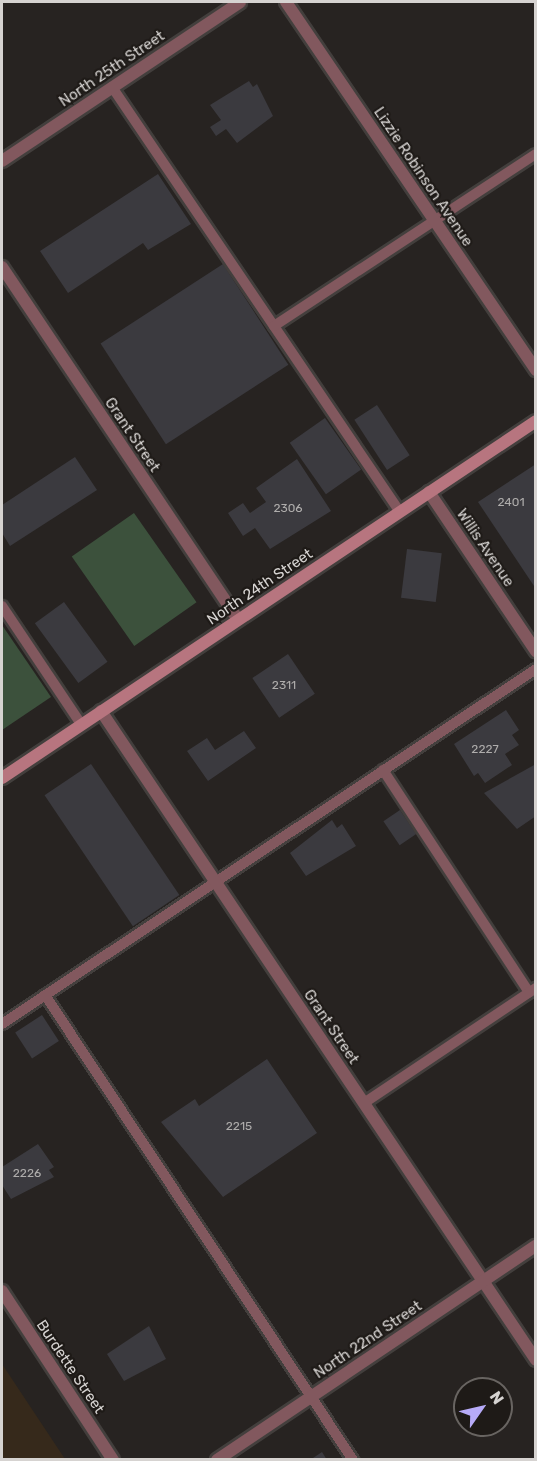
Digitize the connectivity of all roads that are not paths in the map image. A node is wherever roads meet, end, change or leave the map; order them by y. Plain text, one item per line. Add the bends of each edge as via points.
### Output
1 (240, 2) edge
2 (286, 2) edge
3 (112, 87) junction
4 (536, 154) edge
5 (2, 161) edge
6 (435, 222) junction
7 (2, 267) edge
8 (274, 326) junction
9 (536, 370) edge
10 (536, 421) edge
11 (429, 492) junction
12 (400, 512) junction
13 (2, 606) edge
14 (238, 619) junction
15 (536, 651) edge
16 (536, 669) edge
17 (101, 711) junction
18 (81, 724) junction
19 (383, 770) junction
20 (2, 778) edge
21 (216, 881) junction
22 (532, 990) edge
23 (45, 995) junction
24 (2, 1024) edge
25 (364, 1103) junction
26 (536, 1246) edge
27 (483, 1280) junction
28 (2, 1291) edge
29 (536, 1360) edge
30 (311, 1397) junction
31 (113, 1460) edge
32 (217, 1460) edge
33 (353, 1460) edge

1 - 3 street, North 25th Street
2 - 6 street, Lizzie Robinson Avenue
3 - 5 street, North 25th Street
3 - 8 lane
4 - 6 lane
6 - 8 lane
6 - 9 street, Lizzie Robinson Avenue
7 - 14 street, Grant Street
8 - 12 lane
10 - 11 main road, North 24th Street
11 - 12 main road, North 24th Street
11 - 15 street, Willis Avenue
12 - 14 main road, North 24th Street
13 - 18 lane
14 - 17 main road, North 24th Street
16 - 19 lane
17 - 18 main road, North 24th Street
17 - 21 street, Grant Street
18 - 20 main road, North 24th Street
19 - 21 lane
19 - 22 lane
21 - 23 lane
21 - 25 street, Grant Street
22 - 25 lane
23 - 24 lane
23 - 30 lane
25 - 27 street, Grant Street
26 - 27 street, North 22nd Street
27 - 29 street, Grant Street
27 - 30 street, North 22nd Street
28 - 31 street, Burdette Street
30 - 32 street, North 22nd Street
30 - 33 lane

